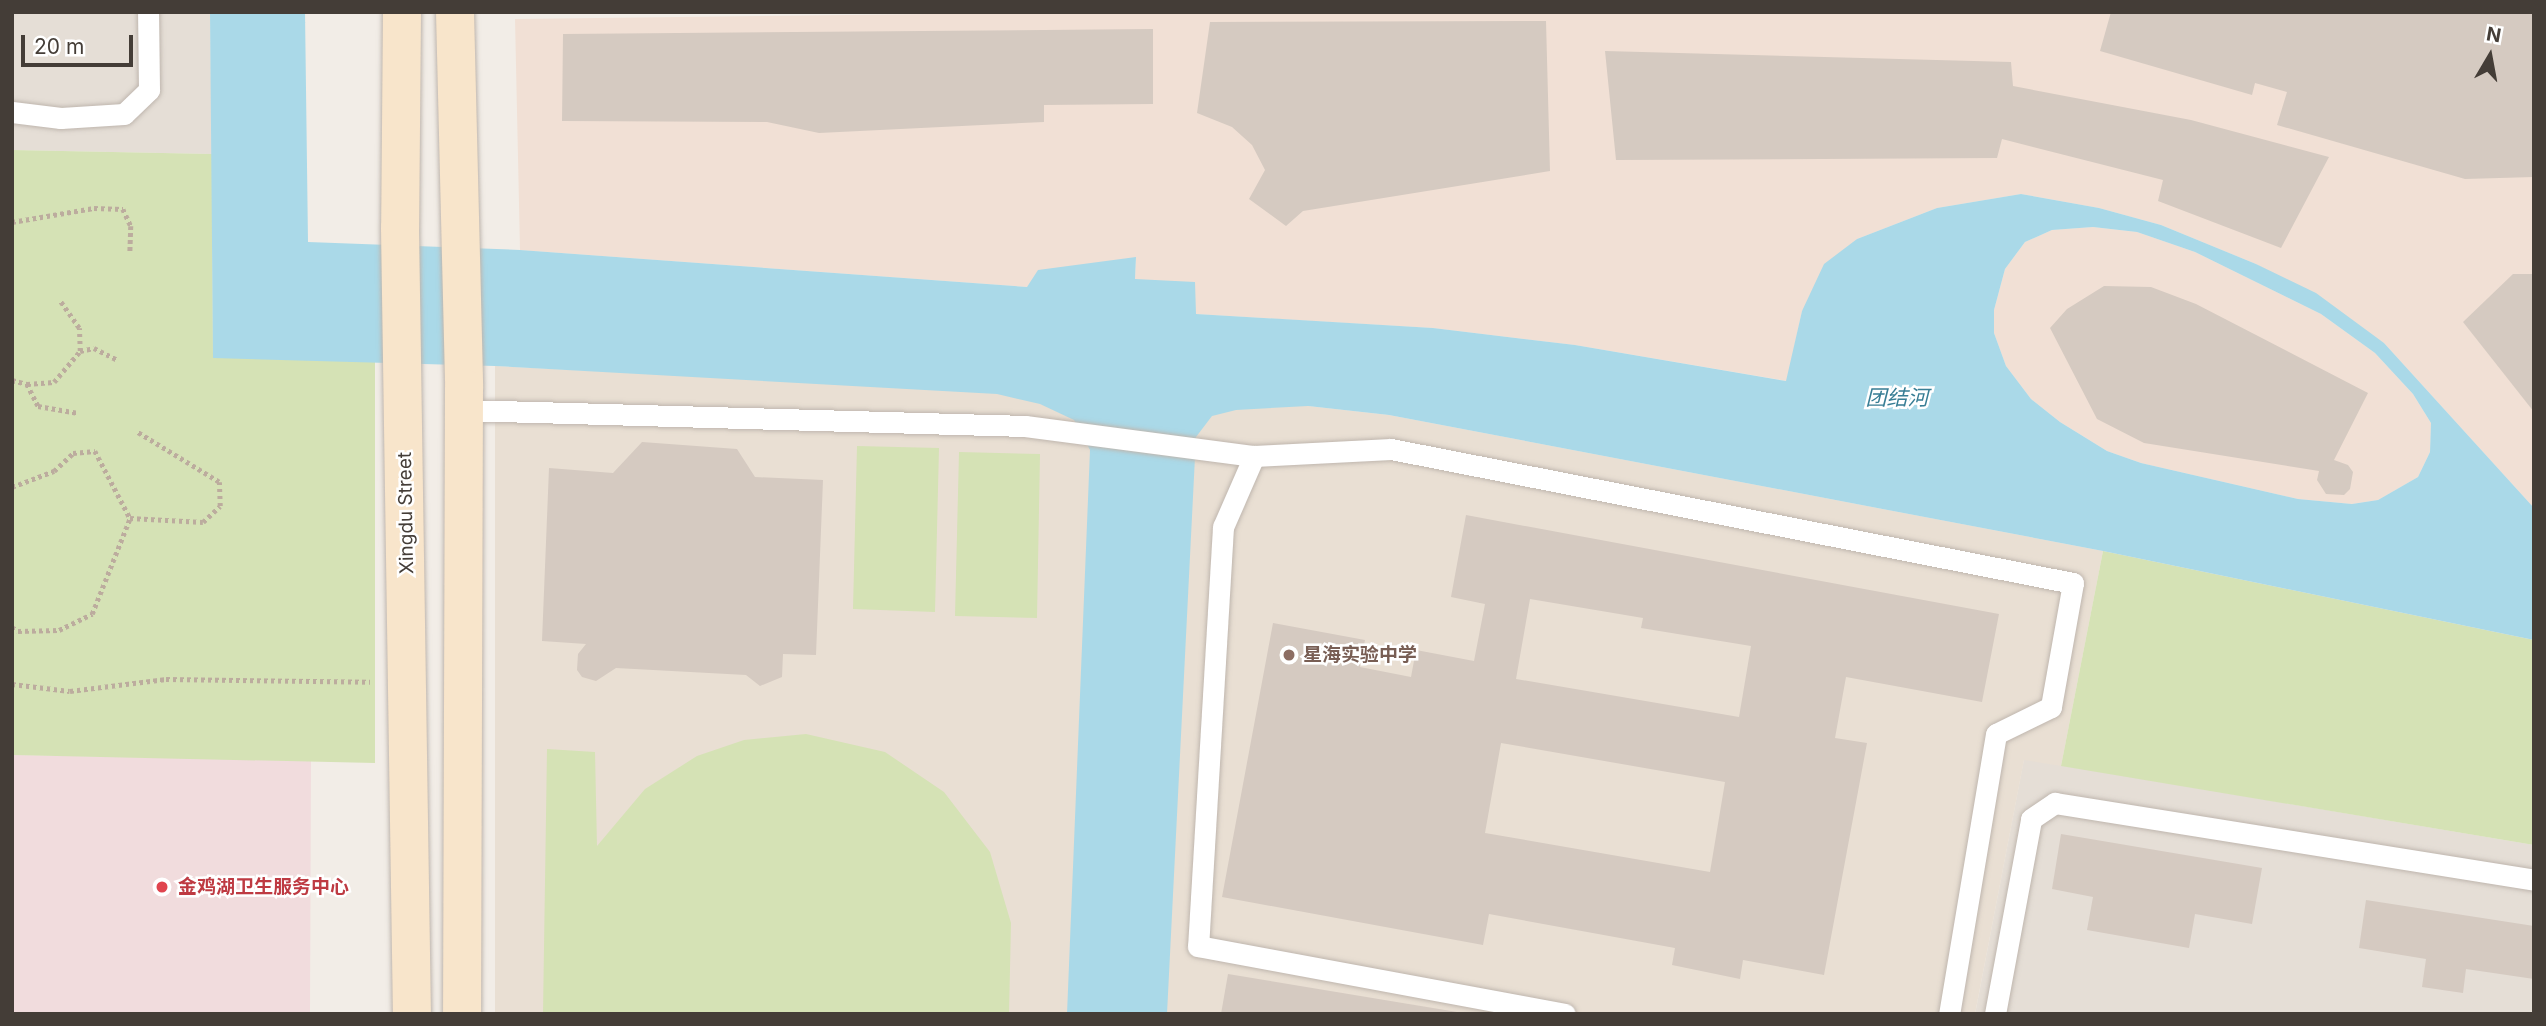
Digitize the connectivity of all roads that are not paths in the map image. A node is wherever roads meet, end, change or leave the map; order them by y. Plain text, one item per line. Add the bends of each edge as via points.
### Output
1 (148, 12) edge
2 (402, 12) edge
3 (456, 12) edge
4 (12, 112) edge
5 (464, 399) junction
6 (1254, 456) junction
7 (2534, 880) edge
8 (412, 1014) edge
9 (462, 1014) edge
10 (1565, 1014) edge
11 (1949, 1014) edge
12 (1996, 1014) edge

1 - 4 lane via 149,90 124,114 61,118
2 - 8 main road, Xingdu Street via 400,228
3 - 5 main road
5 - 6 lane via 1059,430
5 - 9 main road
6 - 10 lane via 1223,527 1198,946
6 - 11 lane via 1391,449 2073,583 2051,707 1996,734
7 - 12 lane via 2055,803 2031,819

